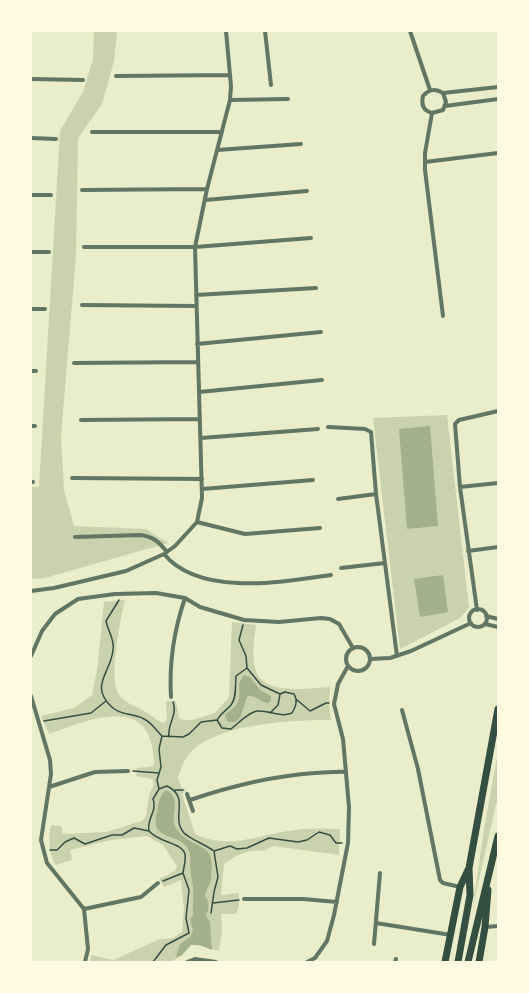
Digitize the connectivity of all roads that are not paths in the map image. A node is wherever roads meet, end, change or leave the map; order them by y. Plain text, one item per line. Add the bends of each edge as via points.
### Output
1 (226, 31) edge
2 (265, 31) edge
3 (410, 31) edge
4 (230, 75) junction
5 (116, 76) dead end
6 (31, 79) edge
7 (83, 80) dead end
8 (271, 85) dead end
9 (498, 87) edge
10 (430, 90) junction
11 (443, 93) junction
12 (288, 99) dead end
13 (230, 100) junction
14 (498, 100) edge
15 (445, 106) junction
16 (432, 113) junction
17 (92, 132) dead end
18 (222, 132) junction
19 (31, 138) edge
20 (56, 139) dead end
21 (301, 144) dead end
22 (217, 150) junction
23 (498, 153) edge
24 (425, 162) junction
25 (207, 189) junction
26 (82, 190) dead end
27 (307, 191) dead end
28 (31, 195) edge
29 (51, 195) dead end
30 (205, 200) junction
31 (312, 238) dead end
32 (84, 247) dead end
33 (195, 247) junction
34 (31, 252) edge
35 (49, 252) dead end
36 (316, 288) dead end
37 (196, 295) junction
38 (82, 305) dead end
39 (196, 306) junction
40 (31, 309) edge
41 (45, 309) dead end
42 (443, 316) dead end
43 (321, 332) dead end
44 (197, 344) junction
45 (74, 362) dead end
46 (198, 362) junction
47 (31, 371) edge
48 (36, 371) dead end
49 (322, 380) dead end
50 (199, 392) junction
51 (498, 411) edge
52 (200, 419) junction
53 (81, 420) dead end
54 (328, 427) dead end
55 (318, 429) dead end
56 (201, 438) junction
57 (72, 478) dead end
58 (202, 479) junction
59 (313, 480) dead end
60 (498, 483) edge
61 (460, 487) junction
62 (202, 489) junction
63 (376, 494) junction
64 (338, 499) dead end
65 (197, 522) junction
66 (320, 528) dead end
67 (75, 537) dead end
68 (498, 547) edge
69 (468, 551) junction
70 (165, 553) junction
71 (384, 563) junction
72 (341, 568) dead end
73 (331, 575) dead end
74 (31, 591) edge
75 (185, 598) junction
76 (477, 610) junction
77 (486, 616) junction
78 (498, 619) edge
79 (471, 623) junction
80 (485, 624) junction
81 (498, 627) edge
82 (353, 648) junction
83 (31, 656) edge
84 (397, 656) junction
85 (370, 659) junction
86 (348, 666) junction
87 (31, 696) edge
88 (171, 697) road end
89 (498, 709) edge
90 (402, 710) dead end
91 (128, 770) road end
92 (346, 772) junction
93 (49, 787) junction
94 (187, 794) dead end
95 (190, 800) junction
96 (193, 811) dead end
97 (498, 836) edge
98 (469, 868) junction
99 (380, 873) dead end
100 (489, 879) junction
101 (158, 883) road end
102 (460, 887) junction
103 (244, 899) road end
104 (337, 902) junction
105 (84, 909) junction
106 (376, 923) junction
107 (498, 926) edge
108 (486, 927) junction
109 (451, 935) junction
110 (374, 944) dead end
111 (85, 962) edge
112 (187, 962) edge
113 (216, 962) edge
114 (307, 962) edge
115 (445, 962) edge
116 (458, 962) edge
117 (468, 962) edge
118 (479, 962) edge

1 - 4 street
2 - 8 street
3 - 10 street
4 - 5 street
4 - 13 street
6 - 7 street
9 - 11 street
10 - 11 street
10 - 16 street via 423,96 422,105
11 - 15 street
12 - 13 street
13 - 18 street
14 - 15 street
15 - 16 street via 440,112
16 - 24 street
17 - 18 street
18 - 22 street
19 - 20 street
21 - 22 street
22 - 25 street
23 - 24 street
24 - 42 street
25 - 26 street
25 - 30 street
27 - 30 street
28 - 29 street
30 - 33 street
31 - 33 street
32 - 33 street
33 - 37 street
34 - 35 street
36 - 37 street
37 - 39 street
38 - 39 street
39 - 44 street
40 - 41 street
43 - 44 street
44 - 46 street
45 - 46 street
46 - 50 street
47 - 48 street
49 - 50 street
50 - 52 street
51 - 61 street via 459,420 455,424
52 - 53 street
52 - 56 street
54 - 63 street via 365,428 371,432
55 - 56 street
56 - 58 street
57 - 58 street
58 - 62 street
59 - 62 street
60 - 61 street
61 - 69 street
62 - 65 street
63 - 64 street
63 - 71 street
65 - 66 street via 245,534
65 - 70 street
67 - 70 street via 150,536 158,541
68 - 69 street
69 - 76 street
70 - 73 street via 170,562 181,570 222,582 250,584
70 - 74 street via 126,571
71 - 72 street
71 - 84 street
75 - 82 street via 200,606 244,620 330,620 340,624
75 - 83 street via 156,593 78,599 55,614 42,631
75 - 88 street via 172,656
76 - 77 street via 481,610
76 - 79 street via 470,615
77 - 78 street
77 - 80 street
79 - 80 street via 478,627
79 - 84 street
80 - 81 street
82 - 85 street via 367,650
82 - 86 street via 346,656
84 - 85 street
85 - 86 street via 368,667 362,671 354,671
86 - 92 street via 338,684 334,704 343,738
87 - 93 street via 50,760
89 - 98 main road
90 - 102 street via 418,769 440,880
91 - 93 street via 95,772
92 - 95 street via 297,774 257,780 223,788
92 - 104 street via 349,807 348,843
93 - 105 street via 41,840 47,863
94 - 95 street
95 - 96 street
97 - 100 main road
98 - 102 main road
98 - 116 main road via 470,895
99 - 106 street
100 - 108 main road
100 - 117 main road via 481,900
101 - 105 street via 141,897
102 - 109 main road
103 - 104 street
104 - 114 street via 327,941 315,958
105 - 111 street via 88,950
106 - 109 street
106 - 110 street
107 - 108 street
108 - 118 main road
109 - 115 main road
112 - 113 street via 195,959

